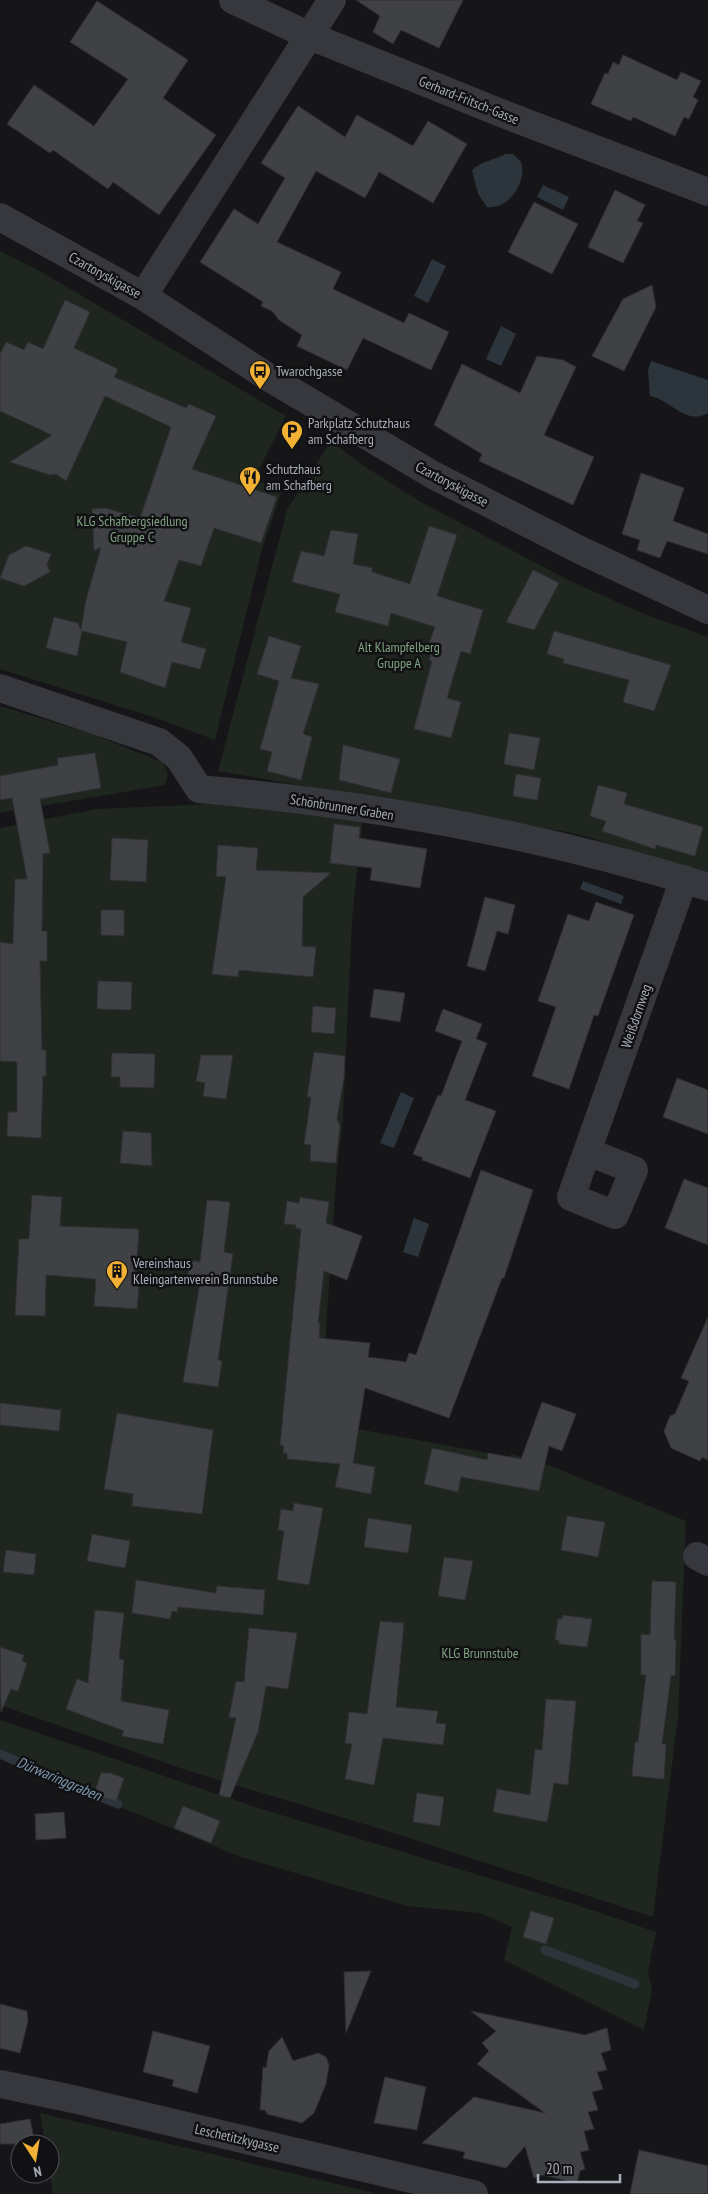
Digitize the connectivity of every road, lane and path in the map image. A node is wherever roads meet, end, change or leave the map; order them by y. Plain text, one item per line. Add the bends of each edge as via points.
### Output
1 (233, 0) edge
2 (332, 0) edge
3 (310, 36) junction
4 (708, 192) edge
5 (0, 217) edge
6 (143, 296) junction
7 (708, 610) edge
8 (0, 688) edge
9 (696, 883) edge
10 (588, 1152) dead end
11 (0, 2084) edge
12 (474, 2194) edge

1 - 3 street, Gerhard-Fritsch-Gasse
2 - 3 street
3 - 4 street, Gerhard-Fritsch-Gasse
3 - 6 street
5 - 6 street, Czartoryskigasse
6 - 7 street, Czartoryskigasse via 277,382 433,475 580,550
8 - 9 street, Schönbrunner Graben via 159,742 179,758 199,788 273,795 466,826 589,852
9 - 10 street, Weißdornweg
11 - 12 street, Leschetitzkygasse

